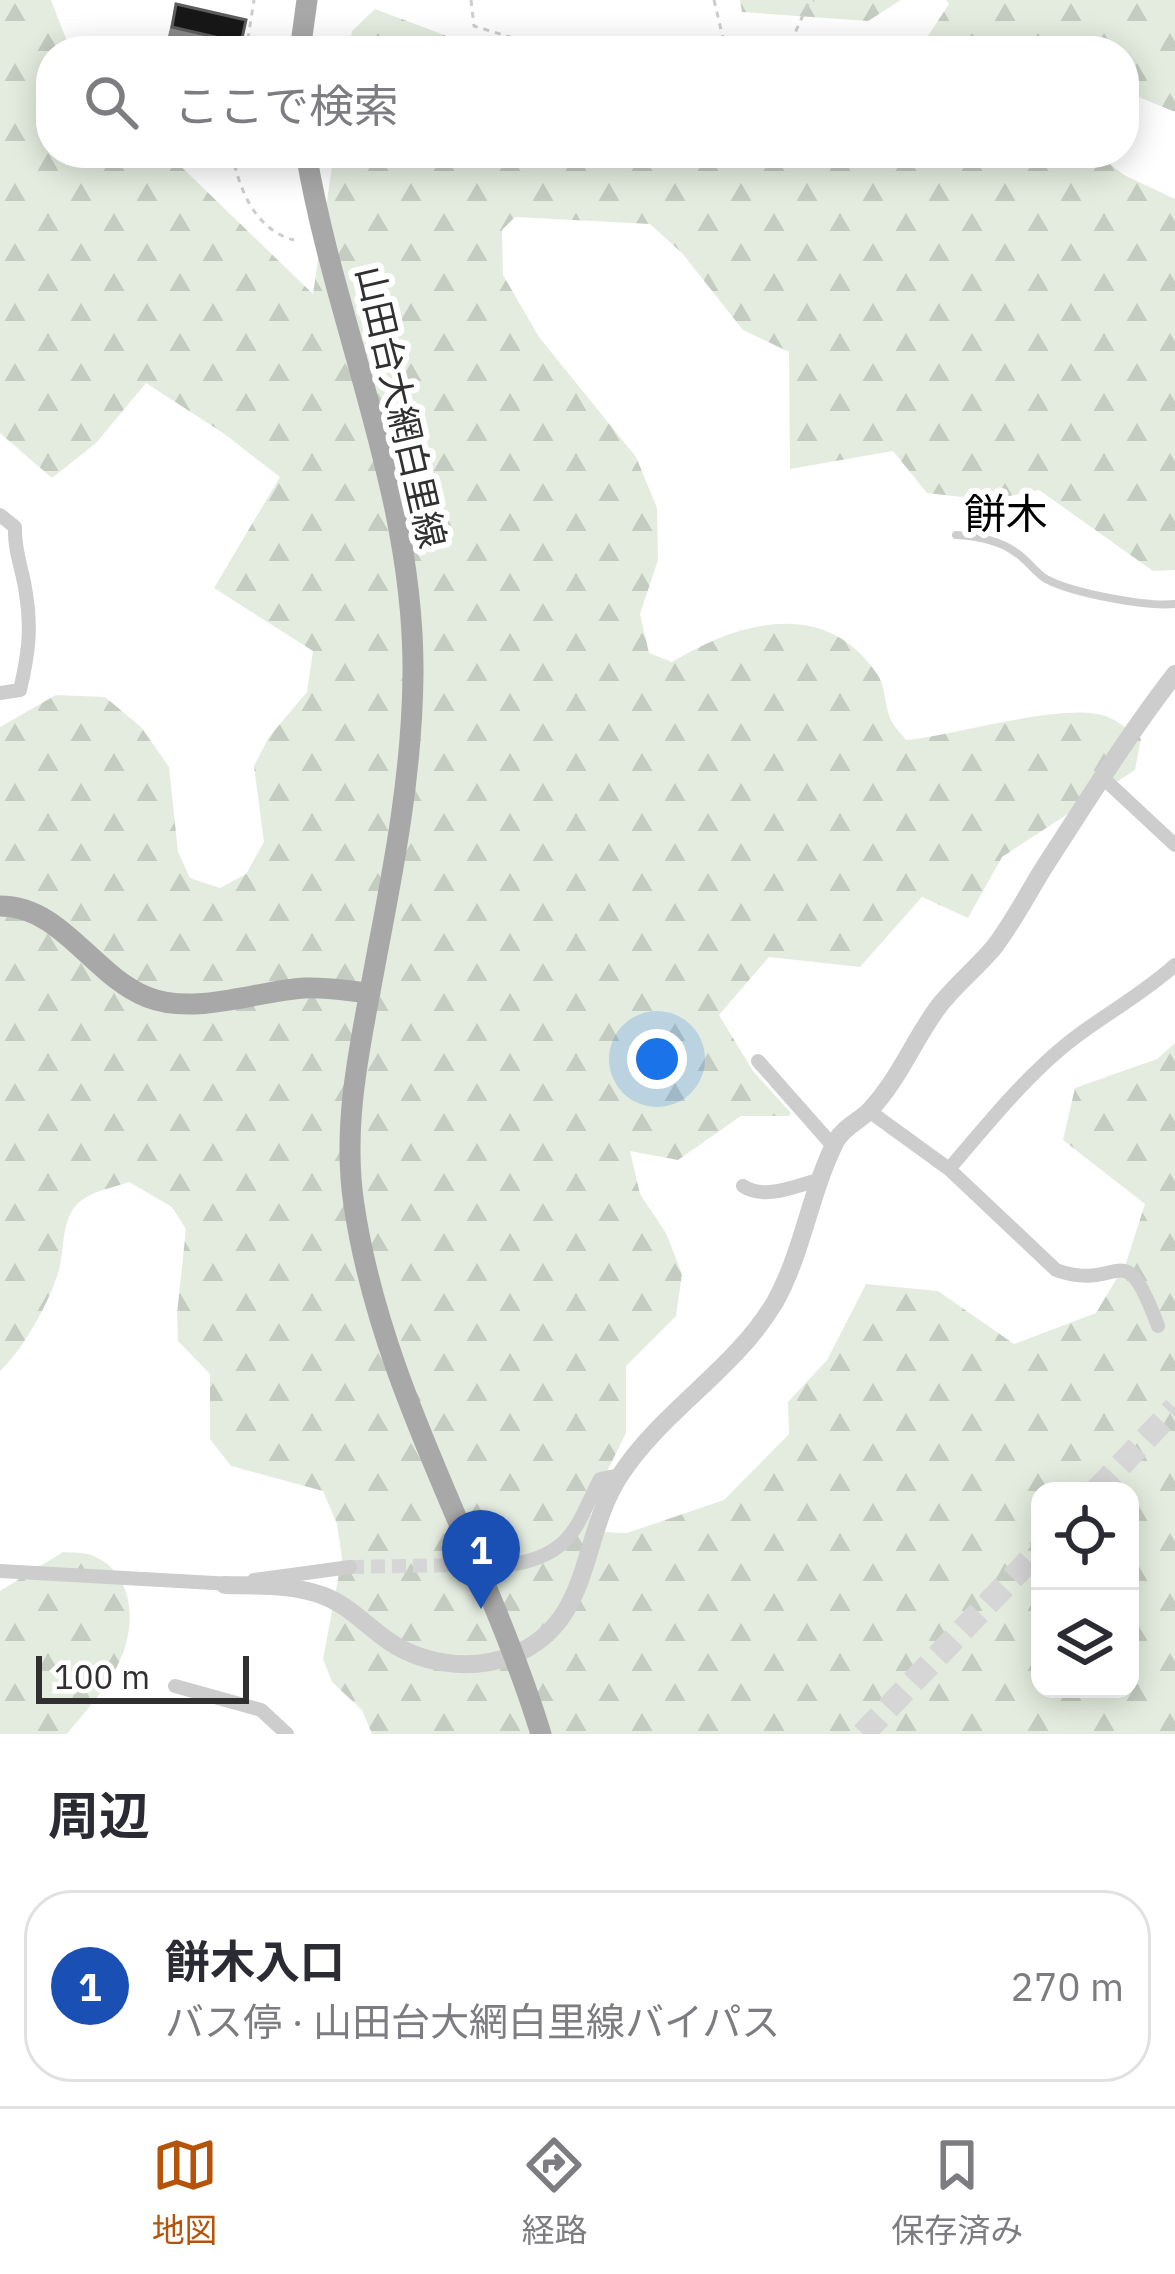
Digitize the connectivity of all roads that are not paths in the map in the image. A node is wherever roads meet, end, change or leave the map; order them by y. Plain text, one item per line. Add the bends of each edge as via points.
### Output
1 (307, 0) edge
2 (302, 36) edge
3 (309, 168) edge
4 (0, 514) edge
5 (956, 535) dead end
6 (1175, 604) edge
7 (1175, 674) edge
8 (0, 693) edge
9 (1102, 777) junction
10 (1175, 845) edge
11 (0, 906) edge
12 (1175, 964) edge
13 (370, 993) junction
14 (758, 1061) dead end
15 (869, 1111) junction
16 (834, 1147) junction
17 (949, 1169) junction
18 (822, 1179) junction
19 (743, 1186) dead end
20 (1158, 1327) dead end
21 (620, 1475) junction
22 (516, 1564) tunnel mouth
23 (350, 1567) tunnel mouth
24 (0, 1571) edge
25 (225, 1585) junction
26 (512, 1656) junction
27 (175, 1686) dead end
28 (287, 1734) edge
29 (541, 1734) edge

1 - 2 main road
3 - 13 main road, 山田台大網白里線 via 379,431 411,622 401,828
4 - 8 street via 15,527 31,640 20,691
5 - 6 lane via 1017,552 1046,579 1124,601
7 - 9 street
9 - 10 street
9 - 15 street via 994,946 939,1006
11 - 13 main road via 40,913 101,969 148,998 195,1002 308,988
12 - 17 street via 1065,1046
13 - 26 main road, 山田台大網白里線 via 350,1138 365,1267 393,1363
14 - 16 street
15 - 16 street
15 - 17 street
16 - 18 street
17 - 20 street via 1056,1270 1079,1278 1134,1274
18 - 19 street via 769,1193
18 - 21 street via 764,1317
21 - 22 street via 601,1479 569,1540
21 - 26 street via 573,1604
23 - 25 street
24 - 25 street
25 - 26 street via 320,1594 385,1640 444,1664
26 - 29 main road, 山田台大網白里線
27 - 28 street via 261,1710

